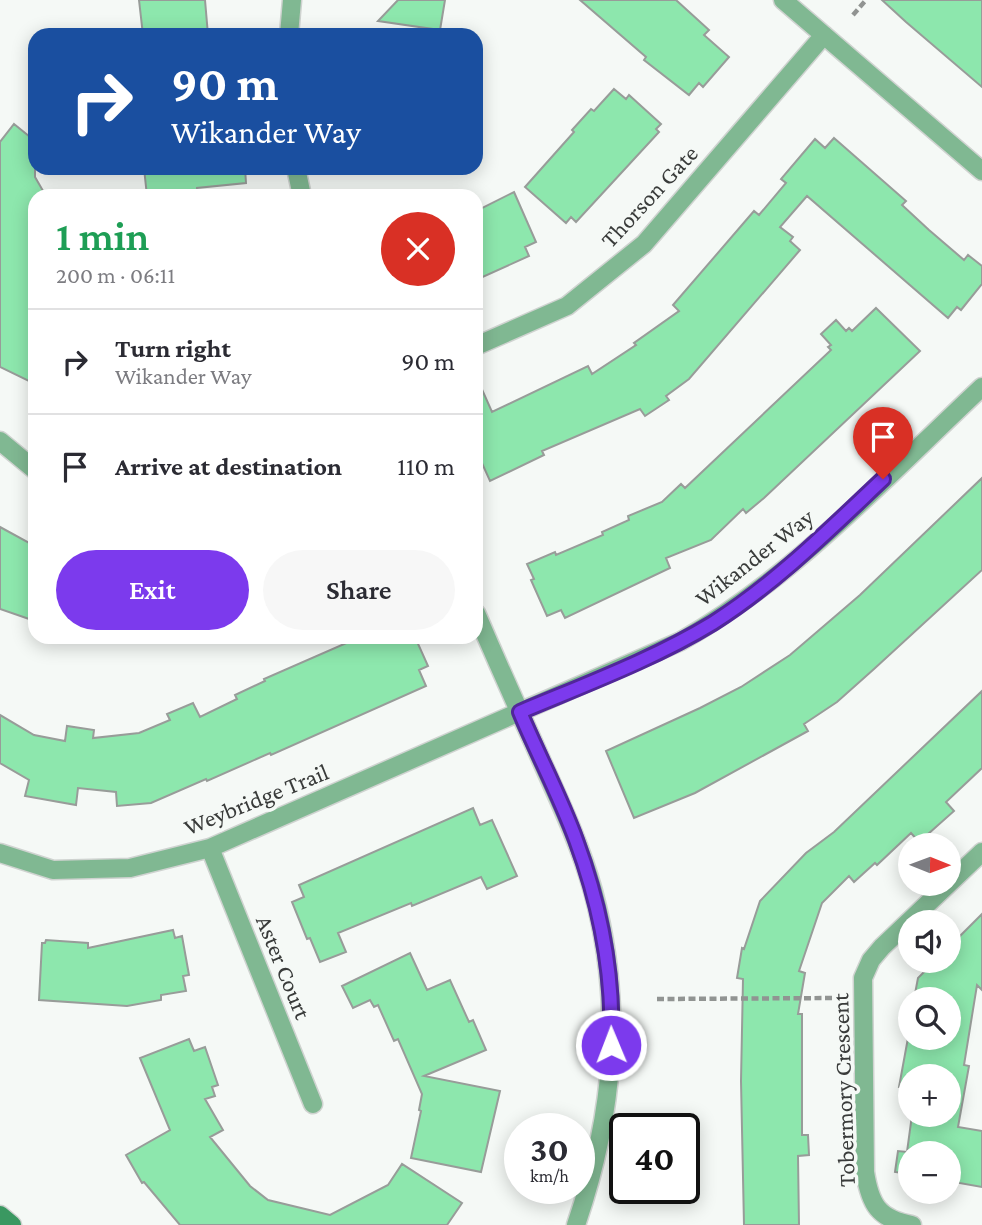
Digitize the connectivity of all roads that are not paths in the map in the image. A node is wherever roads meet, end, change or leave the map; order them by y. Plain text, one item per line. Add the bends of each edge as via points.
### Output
1 (292, 0) edge
2 (783, 0) edge
3 (290, 28) edge
4 (824, 35) junction
5 (982, 171) edge
6 (483, 343) edge
7 (982, 387) edge
8 (0, 441) edge
9 (28, 464) edge
10 (483, 629) edge
11 (520, 712) junction
12 (210, 848) junction
13 (982, 852) edge
14 (0, 853) edge
15 (313, 1104) dead end
16 (0, 1215) edge
17 (12, 1225) edge
18 (576, 1225) edge
19 (912, 1225) edge

1 - 3 street
2 - 4 street
4 - 5 street
4 - 6 street, Thorson Gate via 644,244 567,306
7 - 11 street, Wikander Way via 804,553 729,613 681,641
8 - 9 street
10 - 11 street
11 - 12 street, Weybridge Trail
11 - 18 street via 585,865 609,976 608,1097
12 - 14 street, Weybridge Trail via 130,868 53,870
12 - 15 street, Aster Court
13 - 19 street, Tobermory Crescent via 882,947 863,978 869,1194 887,1217
16 - 17 main road

